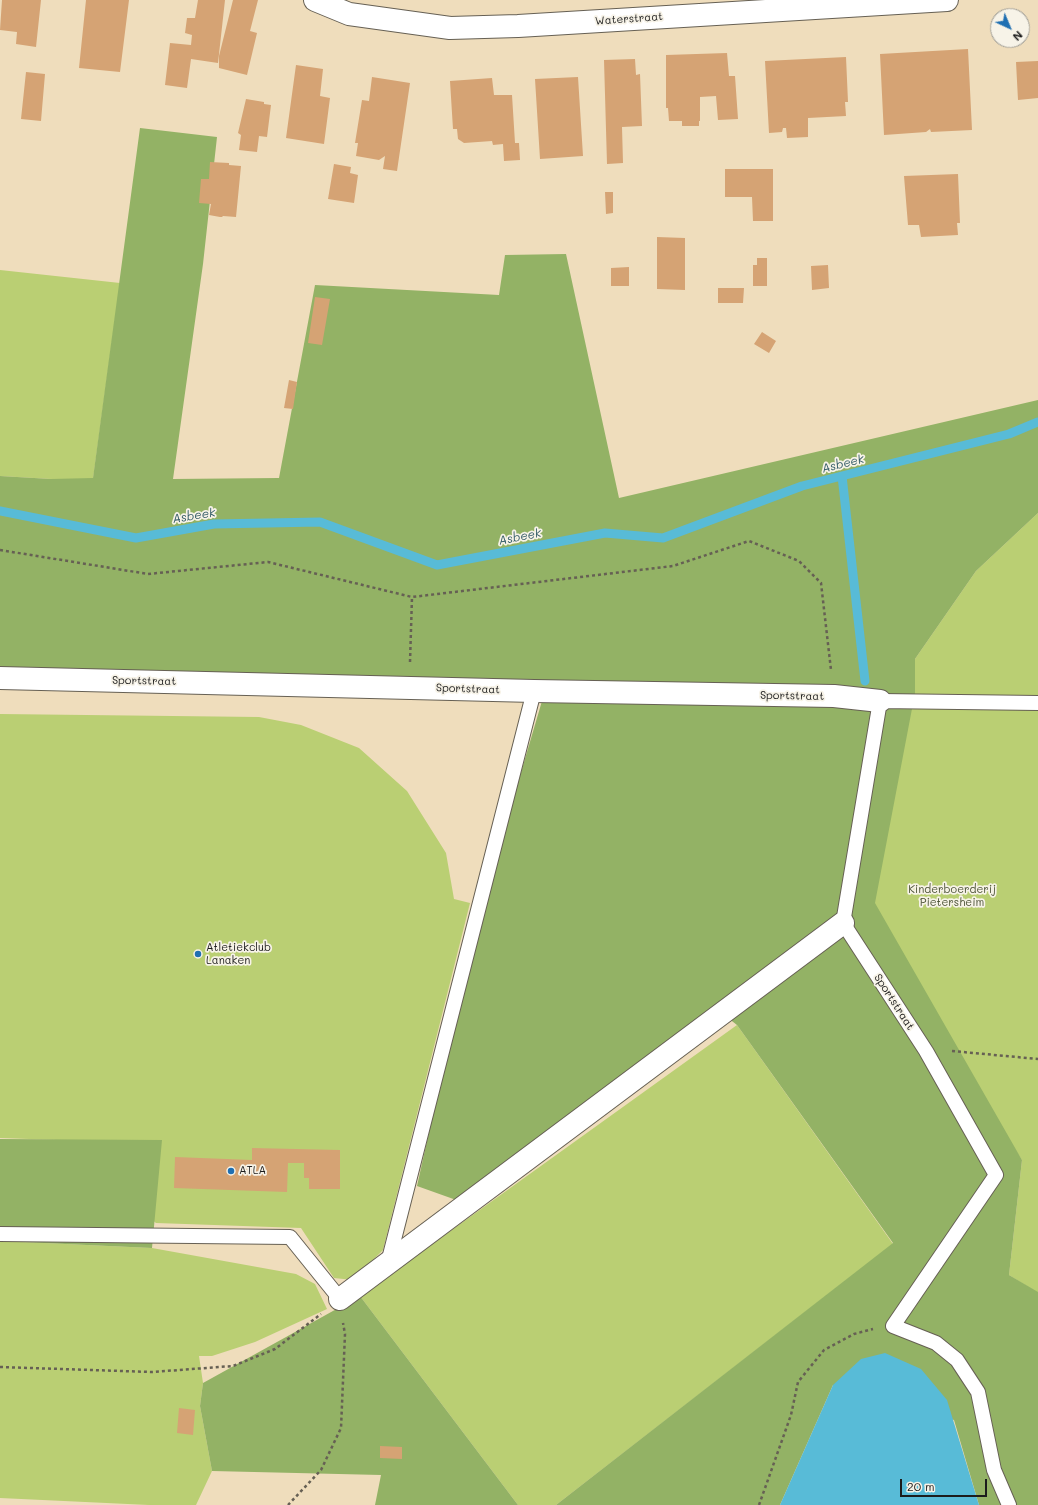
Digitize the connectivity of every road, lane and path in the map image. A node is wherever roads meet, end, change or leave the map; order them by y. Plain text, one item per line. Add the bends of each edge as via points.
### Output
1 (316, 0) edge
2 (947, 0) edge
3 (0, 550) edge
4 (412, 596) junction
5 (0, 678) edge
6 (409, 688) junction
7 (534, 691) junction
8 (834, 696) junction
9 (880, 701) junction
10 (1038, 703) edge
11 (843, 923) junction
12 (926, 1051) junction
13 (1038, 1059) edge
14 (0, 1234) edge
15 (388, 1263) junction
16 (340, 1299) junction
17 (893, 1326) junction
18 (0, 1367) edge
19 (288, 1505) edge
20 (759, 1505) edge
21 (1009, 1505) edge

1 - 2 street, Waterstraat via 349,14 450,28
3 - 4 path via 148,574 268,562
4 - 6 path
4 - 8 path via 673,566 749,541 799,560 822,583
5 - 6 street, Sportstraat
6 - 7 street, Sportstraat
7 - 8 street, Sportstraat
7 - 15 lane
8 - 9 street, Sportstraat
9 - 10 lane
9 - 11 lane
11 - 12 lane, Sportstraat
11 - 15 street
12 - 13 path via 956,1051
12 - 17 lane, Sportstraat via 996,1175
14 - 16 lane via 290,1237
15 - 16 street
16 - 18 path via 275,1349 233,1366 152,1372
16 - 19 path via 345,1334 341,1428 321,1470
17 - 20 path via 854,1334 824,1350 798,1382 792,1415
17 - 21 lane via 936,1343 957,1360 978,1392 994,1470

